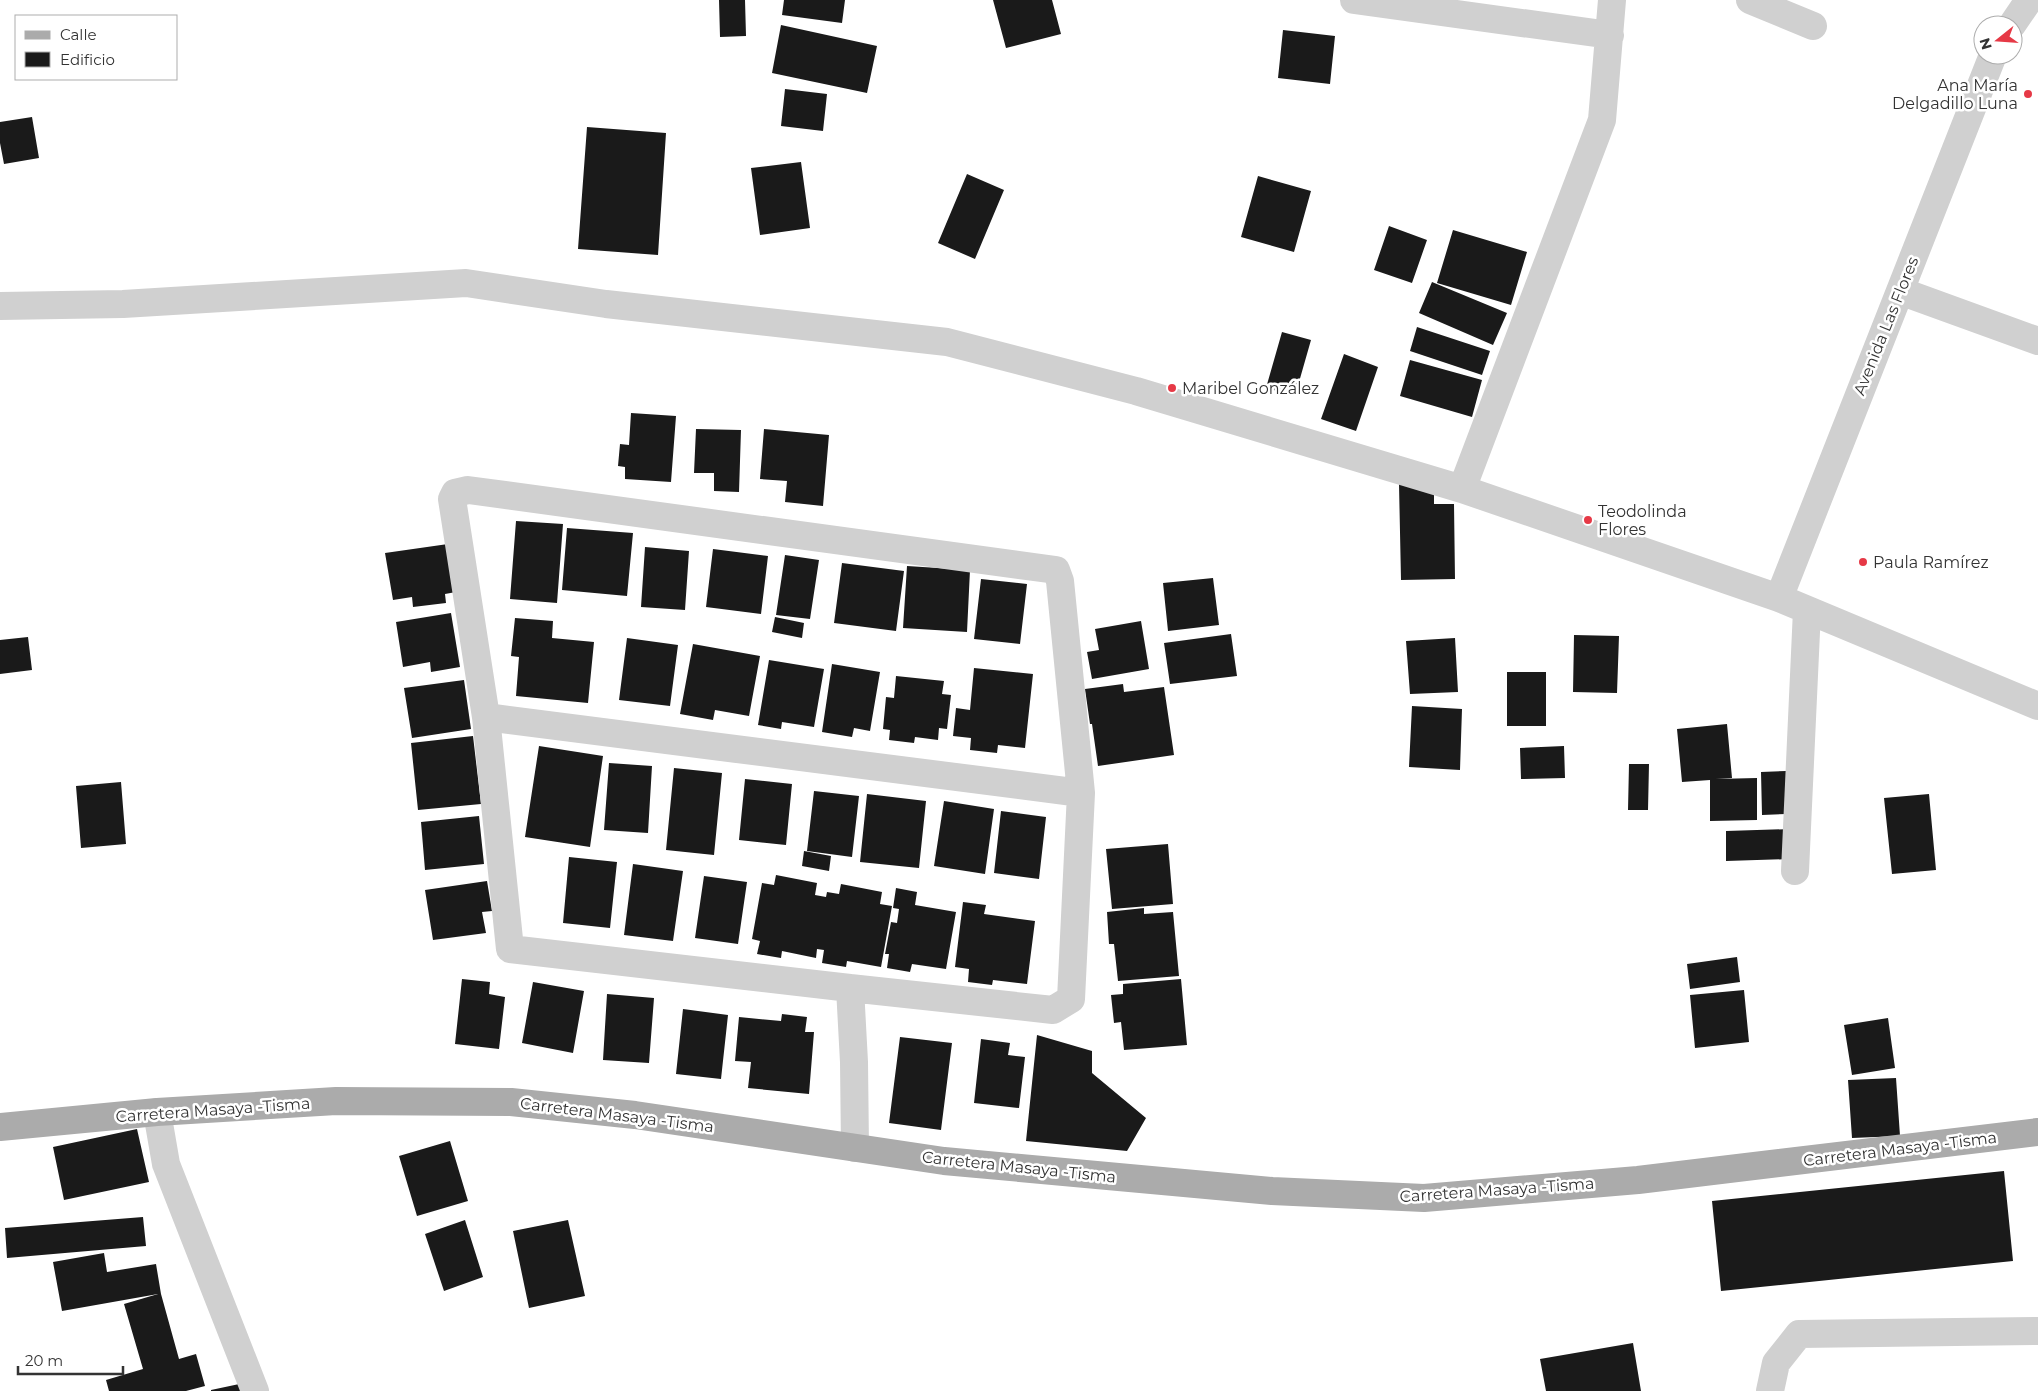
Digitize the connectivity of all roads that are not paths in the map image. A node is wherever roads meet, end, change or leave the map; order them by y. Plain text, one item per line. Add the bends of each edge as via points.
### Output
1 (1354, 0) edge
2 (1612, 0) edge
3 (1750, 0) edge
4 (2029, 0) edge
5 (2019, 15) edge
6 (1813, 26) dead end
7 (1610, 35) junction
8 (1989, 65) edge
9 (1900, 291) junction
10 (0, 306) edge
11 (2038, 341) edge
12 (1462, 489) junction
13 (1779, 598) junction
14 (1807, 610) junction
15 (2038, 706) edge
16 (486, 717) junction
17 (1081, 793) junction
18 (1795, 871) dead end
19 (850, 988) junction
20 (157, 1112) junction
21 (0, 1127) edge
22 (2038, 1132) edge
23 (855, 1148) junction
24 (2038, 1332) edge
25 (255, 1391) edge
26 (1770, 1391) edge

1 - 7 street
2 - 7 street
3 - 6 street
4 - 5 street
7 - 12 street via 1602,120
8 - 9 street, Avenida Las Flores
9 - 11 street
9 - 13 street, Avenida Las Flores
10 - 12 street via 123,304 466,284 616,306 947,342 1136,391
12 - 13 street
13 - 14 street
14 - 15 street
14 - 18 street
16 - 17 street
16 - 17 street via 452,498 455,493 468,490 1056,570 1060,581
16 - 19 street via 510,949
17 - 19 street via 1071,999 1053,1010
19 - 23 street
20 - 21 main road, Carretera Masaya -Tisma
20 - 23 main road, Carretera Masaya -Tisma via 336,1101 511,1102 635,1115
20 - 25 street via 166,1164
22 - 23 main road, Carretera Masaya -Tisma via 1638,1180 1424,1198 1272,1191 944,1161
24 - 26 street via 1799,1334 1776,1363

